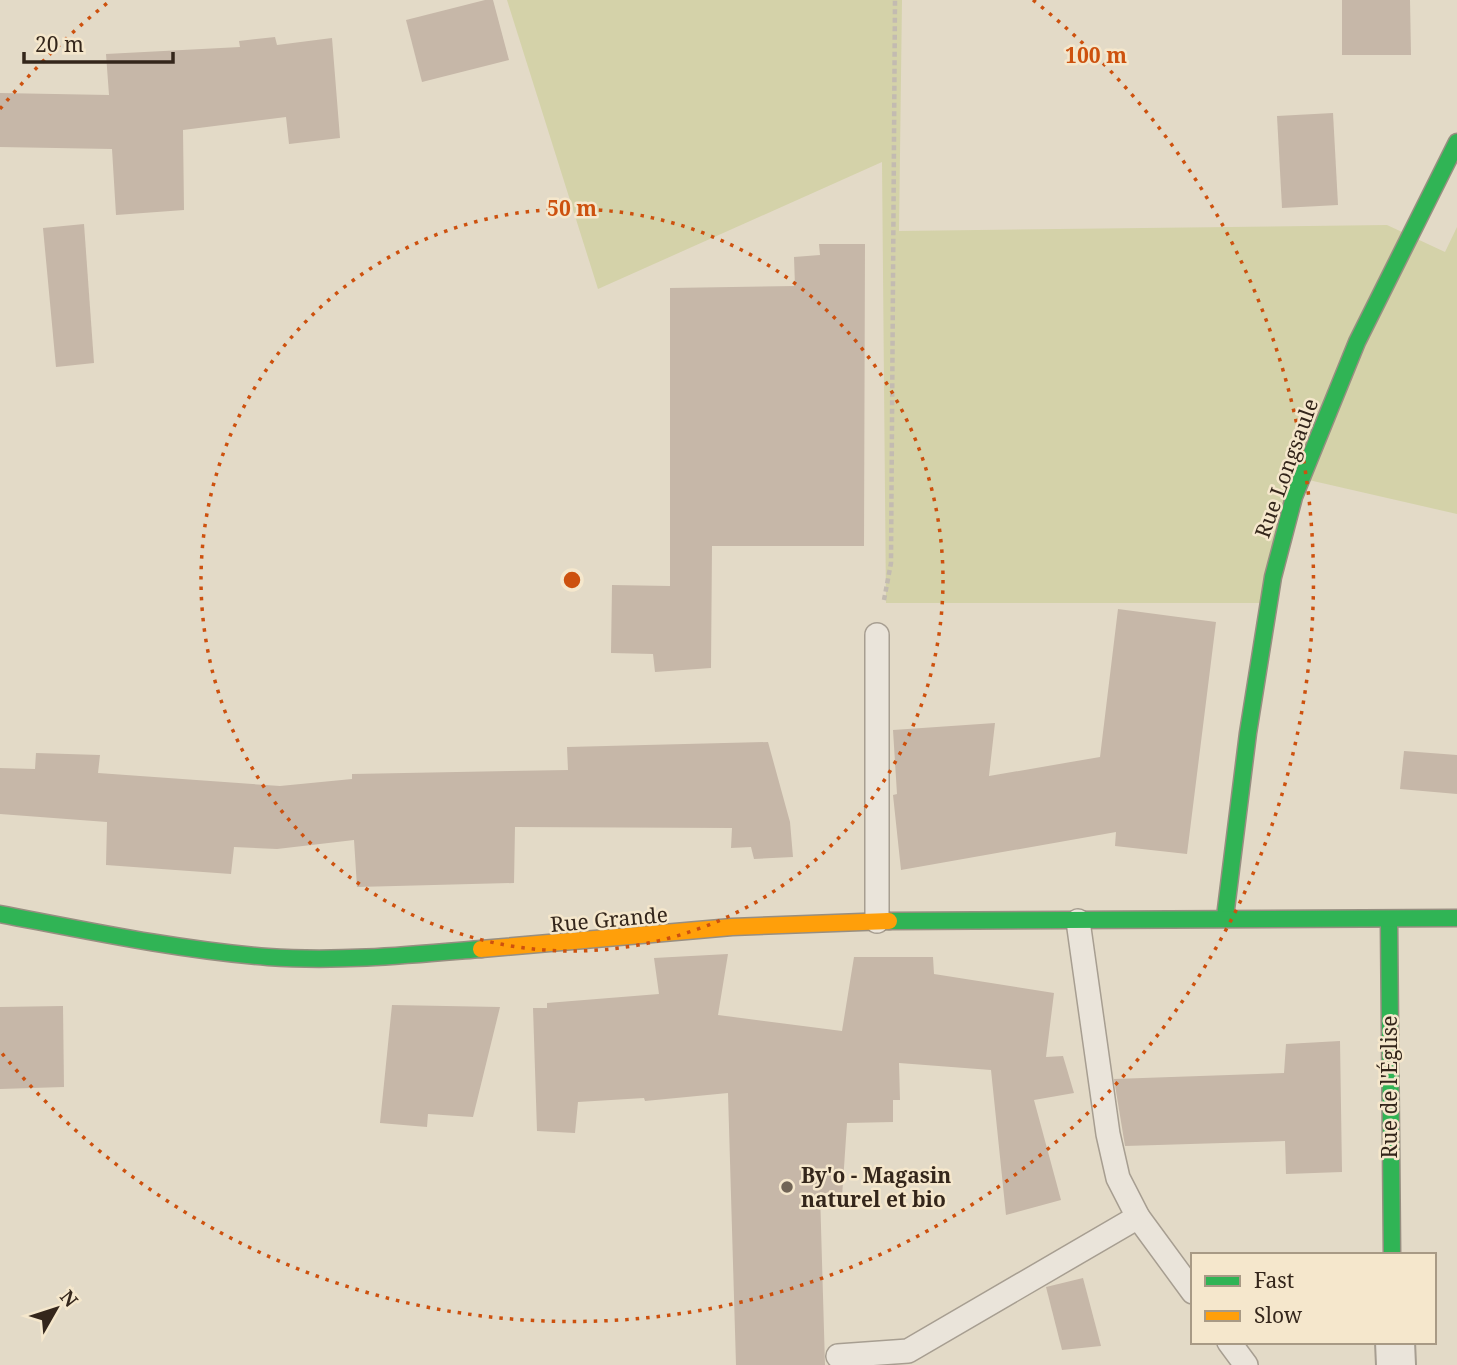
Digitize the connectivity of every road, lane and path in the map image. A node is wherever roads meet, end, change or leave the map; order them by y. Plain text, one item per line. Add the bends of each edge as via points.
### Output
1 (895, 0) edge
2 (1457, 142) edge
3 (877, 635) joint
4 (0, 914) edge
5 (1225, 917) junction
6 (1457, 918) edge
7 (1389, 920) junction
8 (877, 921) junction
9 (1079, 921) junction
10 (1138, 1216) junction
11 (1392, 1253) edge
12 (1191, 1289) edge
13 (1230, 1344) edge
14 (1395, 1344) edge
15 (838, 1356) dead end
16 (1245, 1365) edge
17 (1396, 1365) edge

1 - 3 path via 891,563
2 - 5 street, Rue Longsaule via 1379,298 1300,478 1278,552 1245,730
3 - 8 lane
4 - 8 street, Rue Grande via 176,947 270,957 380,958 732,928
5 - 7 street, Rue Grande
5 - 9 street, Rue Grande
6 - 7 street, Rue Grande
7 - 11 street, Rue de l'Église
8 - 9 street, Rue Grande
9 - 10 lane via 1108,1134 1118,1178
10 - 12 lane
10 - 15 lane via 908,1351
13 - 16 lane
14 - 17 street

